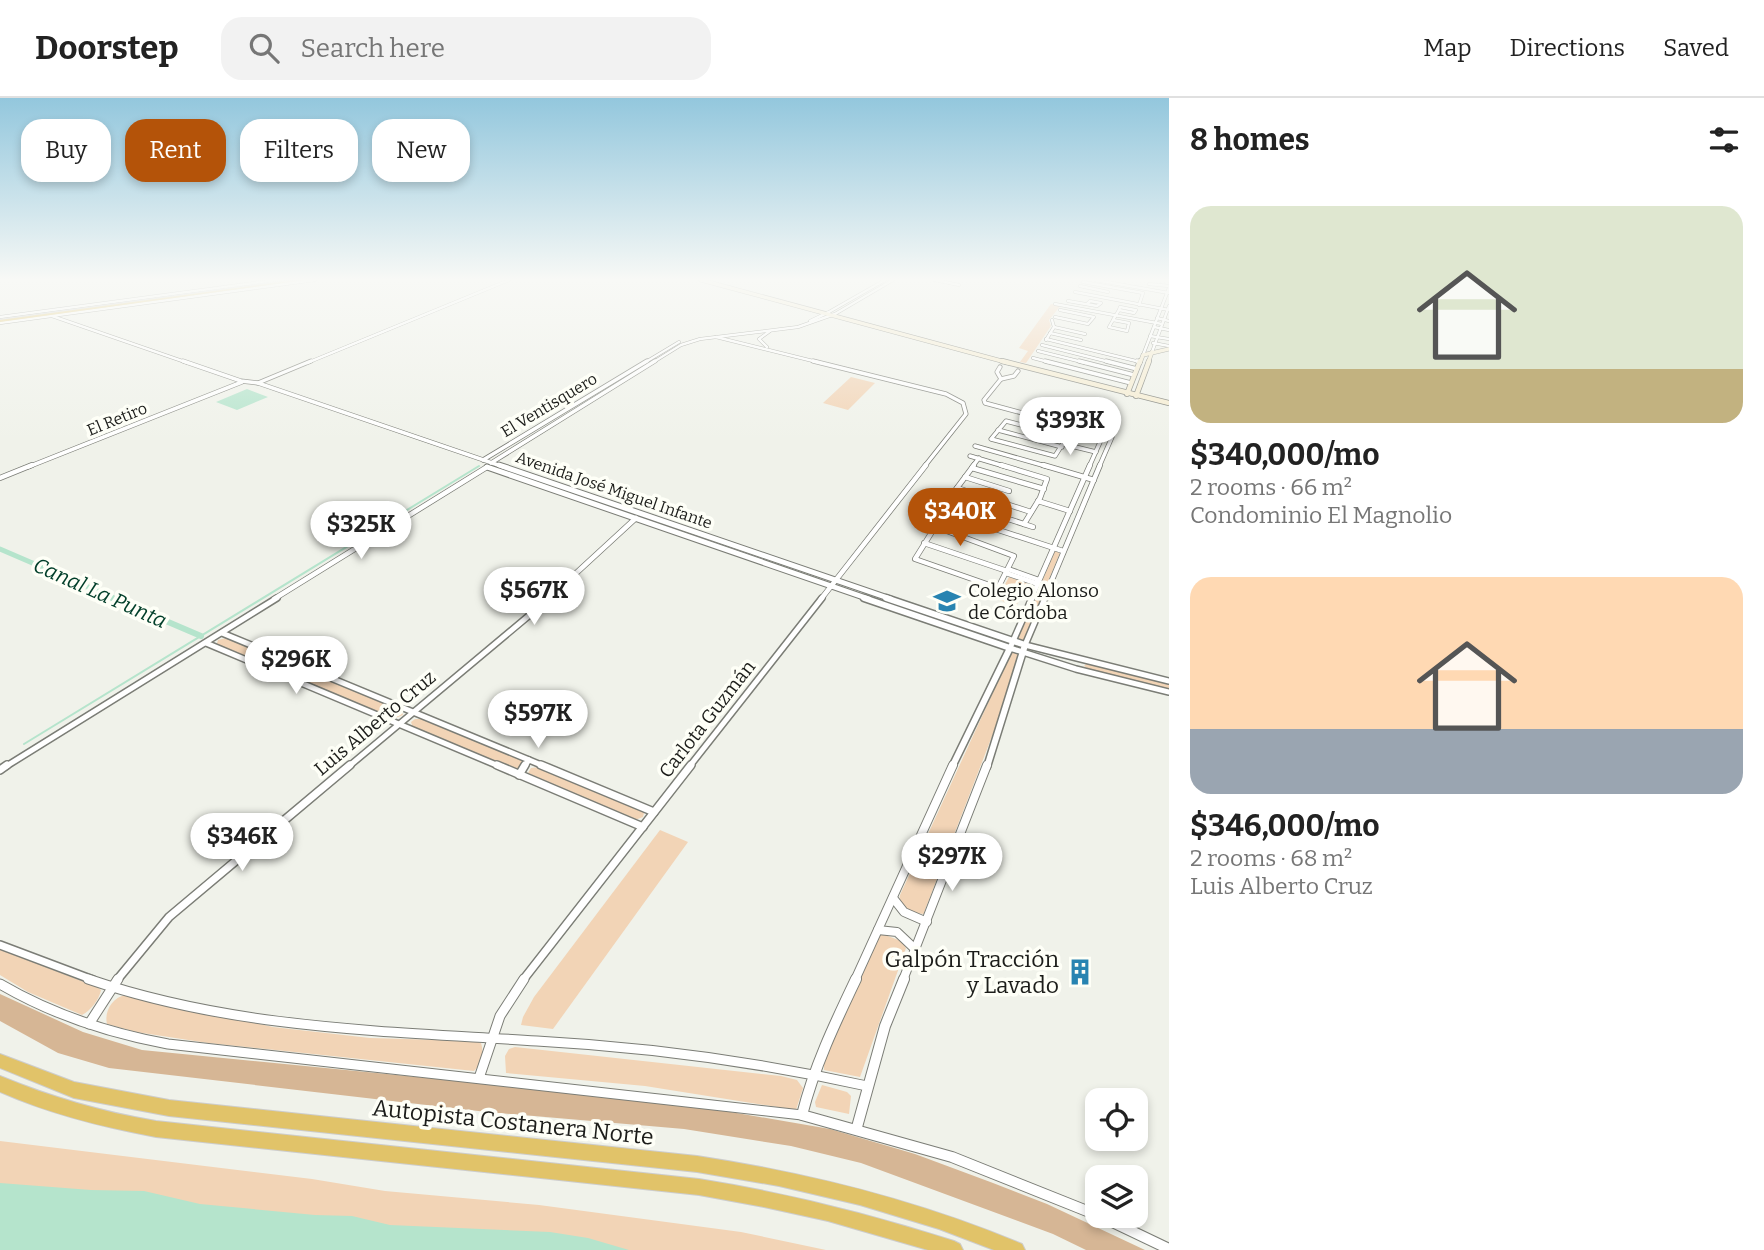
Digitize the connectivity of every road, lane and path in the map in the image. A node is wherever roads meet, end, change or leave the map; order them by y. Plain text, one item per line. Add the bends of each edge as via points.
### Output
1 (103, 334) edge
2 (378, 334) edge
3 (718, 334) edge
4 (739, 334) edge
5 (767, 334) edge
6 (903, 334) edge
7 (1049, 334) edge
8 (1057, 334) edge
9 (1158, 334) edge
10 (713, 336) junction
11 (1150, 336) joint
12 (1157, 337) junction
13 (1046, 338) junction
14 (924, 339) junction
15 (1169, 339) edge
16 (1081, 340) dead end
17 (1148, 341) junction
18 (1155, 343) junction
19 (1042, 345) junction
20 (1169, 348) edge
21 (773, 350) junction
22 (1038, 351) junction
23 (1153, 352) junction
24 (1143, 355) junction
25 (652, 357) junction
26 (1033, 358) junction
27 (658, 359) junction
28 (1140, 362) junction
29 (1002, 365) junction
30 (1028, 366) junction
31 (1020, 369) junction
32 (1137, 369) junction
33 (1134, 375) junction
34 (1001, 379) junction
35 (242, 382) junction
36 (258, 383) junction
37 (1131, 383) junction
38 (1099, 386) junction
39 (1127, 393) junction
40 (1136, 395) junction
41 (582, 399) junction
42 (588, 401) junction
43 (1169, 402) edge
44 (1115, 415) dead end
45 (998, 430) junction
46 (1104, 435) junction
47 (1063, 444) junction
48 (975, 446) dead end
49 (497, 451) junction
50 (1097, 451) junction
51 (505, 454) junction
52 (970, 456) dead end
53 (979, 458) junction
54 (483, 460) junction
55 (992, 462) junction
56 (490, 465) junction
57 (972, 468) junction
58 (515, 473) junction
59 (991, 474) junction
60 (965, 477) junction
61 (1085, 477) junction
62 (0, 478) edge
63 (1094, 480) junction
64 (957, 488) junction
65 (1044, 489) junction
66 (1009, 491) dead end
67 (937, 496) dead end
68 (1039, 499) junction
69 (948, 500) junction
70 (928, 507) dead end
71 (1071, 509) junction
72 (1031, 512) junction
73 (636, 518) junction
74 (920, 521) dead end
75 (1024, 524) junction
76 (935, 527) junction
77 (1033, 527) dead end
78 (924, 543) junction
79 (1053, 548) junction
80 (1063, 551) junction
81 (745, 553) junction
82 (1007, 571) junction
83 (1038, 582) junction
84 (833, 583) junction
85 (222, 633) junction
86 (206, 643) junction
87 (1011, 644) junction
88 (1023, 648) junction
89 (1086, 660) junction
90 (312, 671) junction
91 (1086, 671) junction
92 (1169, 681) edge
93 (299, 683) junction
94 (1169, 692) edge
95 (412, 712) junction
96 (397, 724) junction
97 (529, 760) junction
98 (0, 770) edge
99 (519, 775) junction
100 (654, 812) junction
101 (643, 827) junction
102 (892, 898) junction
103 (927, 922) junction
104 (878, 930) junction
105 (0, 945) edge
106 (915, 949) junction
107 (0, 984) edge
108 (111, 987) junction
109 (89, 1024) junction
110 (492, 1038) junction
111 (0, 1061) edge
112 (814, 1074) junction
113 (479, 1078) junction
114 (0, 1084) edge
115 (867, 1086) junction
116 (802, 1115) junction
117 (857, 1127) junction
118 (1085, 1211) edge
119 (1124, 1228) edge
120 (1169, 1249) edge
121 (954, 1250) edge
122 (1016, 1250) edge

1 - 35 street, Avenida José Miguel Infante
2 - 36 street
3 - 25 street, El Ventisquero via 677,343
4 - 10 street, El Ventisquero
5 - 21 street via 759,339
6 - 14 main road
7 - 13 street
8 - 16 street
9 - 12 street
10 - 21 street
10 - 27 street, El Ventisquero via 681,345
11 - 12 street
11 - 17 street
12 - 15 street
12 - 18 street
13 - 19 street
13 - 28 street
14 - 29 main road
14 - 30 main road
17 - 18 street
17 - 24 street
18 - 20 street
18 - 23 street
19 - 22 street
19 - 32 street
20 - 23 main road
21 - 84 street, Carlota Guzmán via 951,396 963,403 966,414
22 - 26 street
22 - 33 street
23 - 24 main road
23 - 40 main road
24 - 28 main road
25 - 27 street
25 - 41 street, El Ventisquero
26 - 30 street
26 - 37 street
27 - 42 street, El Ventisquero
28 - 32 main road
29 - 31 main road
29 - 34 street via 997,372
30 - 38 main road
31 - 34 street
31 - 38 main road
32 - 33 main road
33 - 37 main road
34 - 46 street via 985,403
35 - 36 street, Avenida José Miguel Infante
35 - 62 street, El Retiro
36 - 54 street, Avenida José Miguel Infante
37 - 39 main road
38 - 39 main road
39 - 40 main road
40 - 43 main road
41 - 42 street
41 - 49 street, El Ventisquero
42 - 51 street, El Ventisquero
44 - 46 street
45 - 47 street
45 - 47 street via 1006,421 1067,437
45 - 47 street via 991,439 1055,456
46 - 50 street
46 - 63 street via 1112,438
47 - 50 street
48 - 61 street
49 - 51 street
49 - 54 street, El Ventisquero
50 - 61 street
51 - 56 street, El Ventisquero
52 - 53 street
53 - 55 street
53 - 57 street
54 - 56 street, Avenida José Miguel Infante
55 - 59 street
55 - 65 street via 1047,479
56 - 58 street, Avenida José Miguel Infante
56 - 85 street
57 - 59 street
57 - 60 street
58 - 73 street, Avenida José Miguel Infante
58 - 81 street, Avenida José Miguel Infante
59 - 65 street
60 - 64 street
60 - 66 street
61 - 63 street
61 - 71 street
63 - 80 street
64 - 69 street
64 - 72 street
65 - 68 street
67 - 69 street
68 - 71 street
68 - 72 street
69 - 75 street
70 - 79 street
71 - 79 street
72 - 75 street
73 - 81 street, Avenida José Miguel Infante
73 - 95 street, Luis Alberto Cruz via 566,584
74 - 76 street
75 - 77 street
76 - 78 street
76 - 82 street via 1012,553
78 - 82 street
78 - 82 street via 915,559 996,589
79 - 80 street
79 - 83 street
80 - 88 street
81 - 84 street, Avenida José Miguel Infante
82 - 83 street
83 - 87 street
84 - 87 street, Avenida José Miguel Infante
84 - 100 street, Carlota Guzmán
85 - 86 street
85 - 90 street
86 - 93 street
86 - 98 street
87 - 88 street, Avenida José Miguel Infante
87 - 102 street
88 - 89 street, Avenida José Miguel Infante
88 - 91 street, Avenida José Miguel Infante
88 - 103 street via 1007,709
89 - 91 street via 1081,664
89 - 92 street, Avenida José Miguel Infante
90 - 93 street
90 - 95 street
91 - 94 street, Avenida José Miguel Infante
93 - 96 street
95 - 96 street, Luis Alberto Cruz
95 - 97 street
96 - 99 street
96 - 108 street, Luis Alberto Cruz via 169,917
97 - 99 street
97 - 100 street
99 - 101 street
100 - 101 street, Carlota Guzmán
101 - 110 street, Carlota Guzmán via 527,974 500,1016
102 - 103 street via 904,912
102 - 104 street
103 - 106 street
104 - 106 street via 897,932
104 - 112 street
105 - 108 street
106 - 115 street
107 - 109 street via 35,1004
108 - 109 street, Luis Alberto Cruz
108 - 110 street via 263,1020 377,1033
109 - 113 street via 168,1044
110 - 112 street via 698,1055
110 - 113 street, Carlota Guzmán
111 - 122 highway, Autopista Costanera Norte via 74,1090 169,1108 780,1177 908,1210
112 - 115 street
112 - 116 street
113 - 116 street
114 - 121 highway via 56,1107 156,1129 769,1198 877,1224
115 - 117 street
116 - 117 street
117 - 118 street via 967,1161
119 - 120 street

